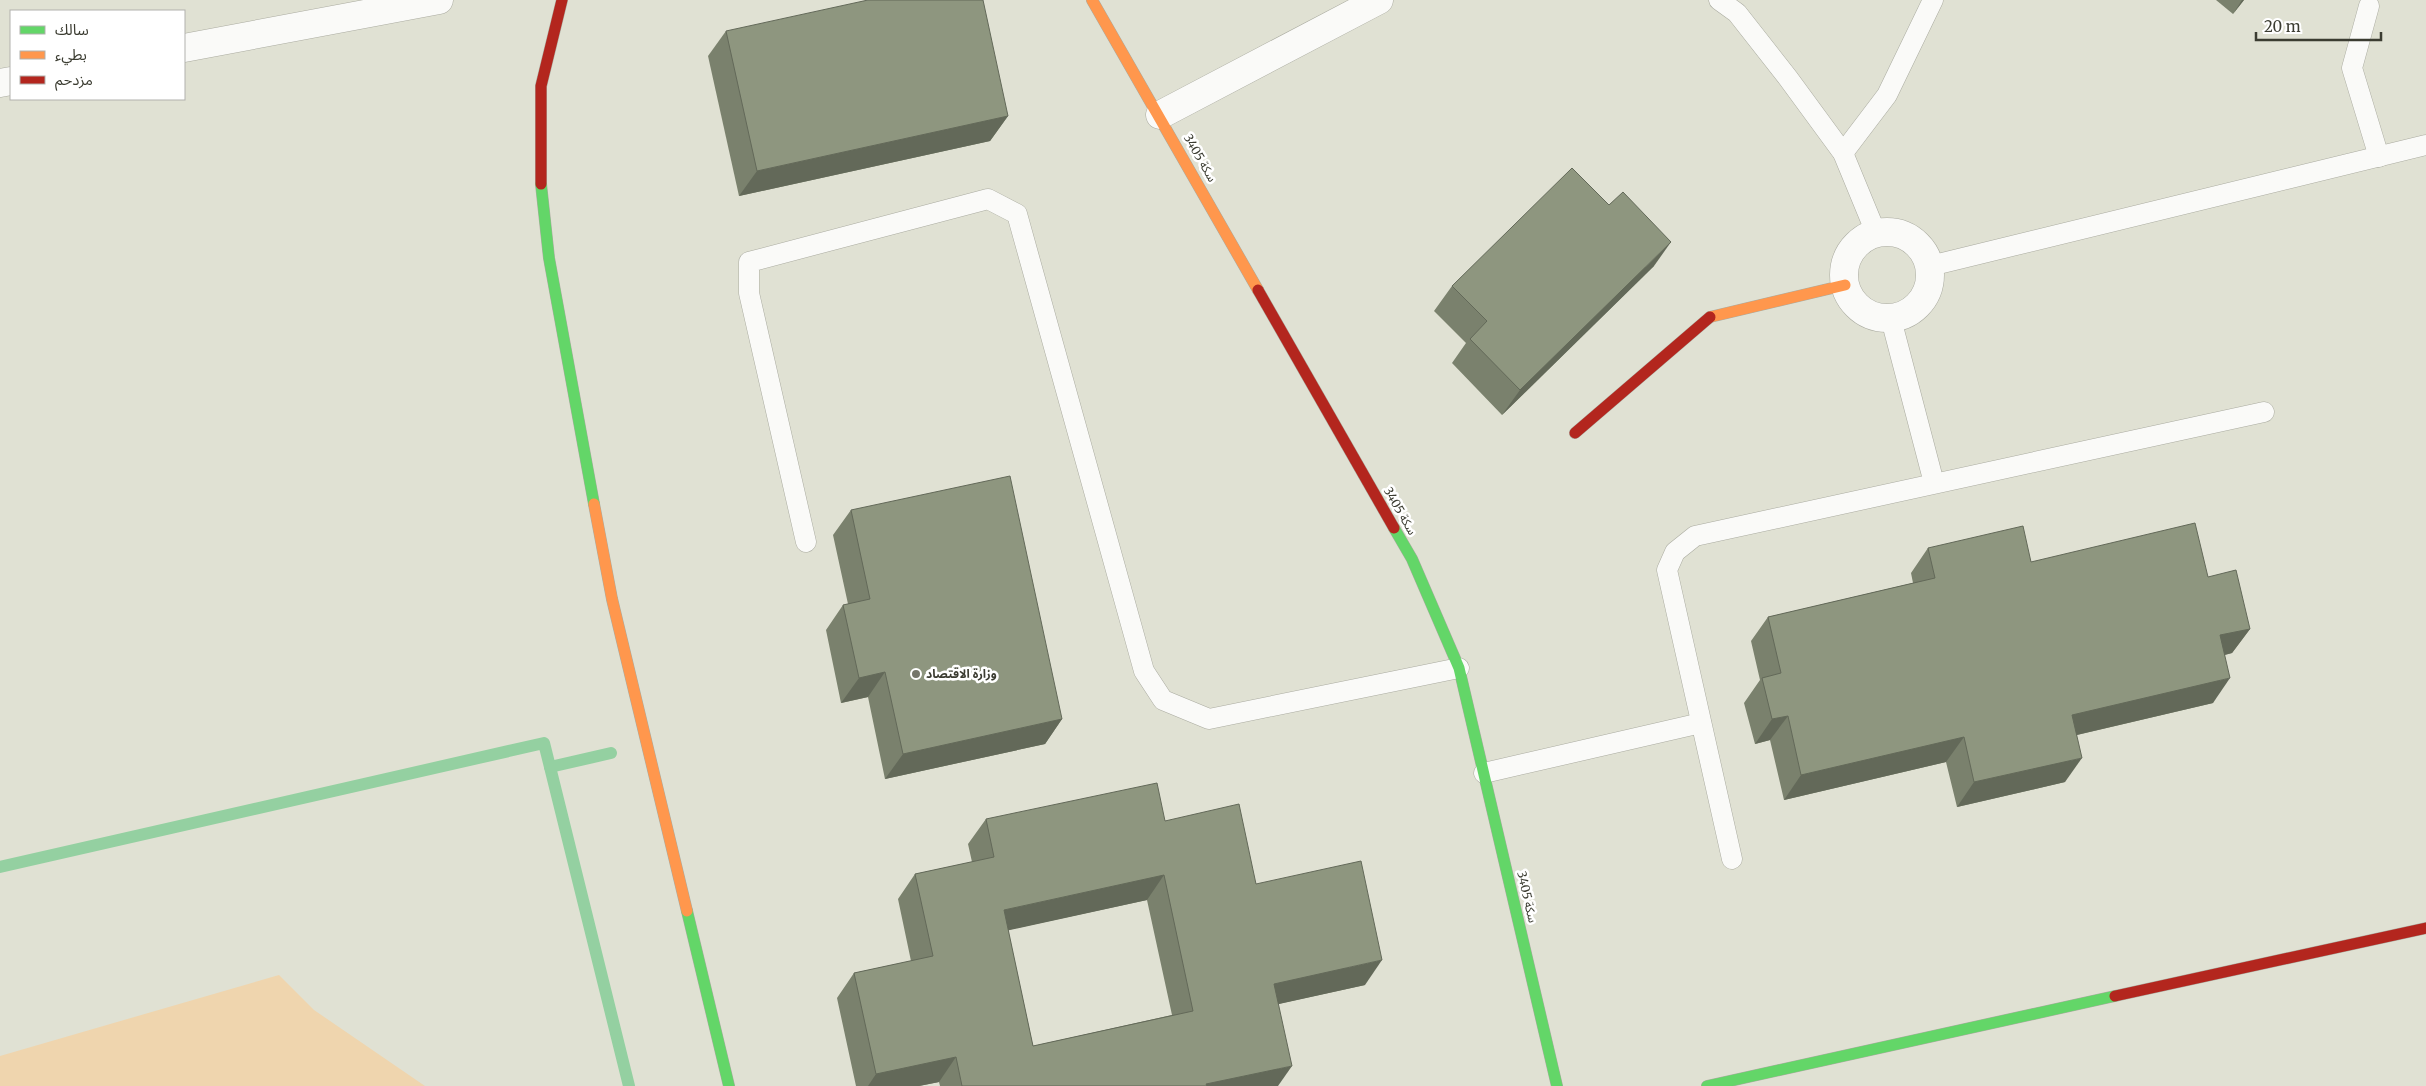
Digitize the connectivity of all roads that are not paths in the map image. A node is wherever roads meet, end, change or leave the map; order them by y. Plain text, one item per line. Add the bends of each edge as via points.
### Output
1 (439, 0) edge
2 (562, 0) edge
3 (1092, 0) edge
4 (1379, 0) edge
5 (1719, 0) edge
6 (1933, 0) edge
7 (2368, 6) dead end
8 (185, 48) edge
9 (1160, 115) junction
10 (2426, 145) edge
11 (1843, 153) junction
12 (2379, 157) junction
13 (1876, 233) junction
14 (1930, 266) junction
15 (1845, 285) junction
16 (1891, 319) junction
17 (2264, 412) dead end
18 (1575, 433) dead end
19 (1934, 483) junction
20 (806, 542) dead end
21 (1459, 668) junction
22 (1701, 723) junction
23 (1484, 773) junction
24 (1732, 859) dead end
25 (2426, 928) edge
26 (729, 1086) edge
27 (1557, 1086) edge
28 (1707, 1086) edge

1 - 8 street
2 - 26 street via 541,86 540,177 549,258 612,599
3 - 9 street, سكة 3405
4 - 9 street
5 - 11 lane via 1737,13
6 - 11 lane via 1887,95
7 - 12 lane via 2352,68
9 - 21 street, سكة 3405 via 1412,559
10 - 12 lane
11 - 13 lane
12 - 14 lane
13 - 14 street via 1894,232 1911,239 1922,249
13 - 15 street via 1860,241 1848,255
14 - 16 street via 1930,283 1924,298 1912,311
15 - 16 street via 1851,300 1862,311 1876,318
15 - 18 street via 1707,318
16 - 19 lane
17 - 19 lane
19 - 22 lane via 1695,536 1675,552 1667,570
20 - 21 lane via 749,293 749,262 988,200 1017,214 1144,671 1162,700 1209,719
21 - 23 street, سكة 3405
22 - 23 lane
22 - 24 lane
23 - 27 street, سكة 3405
25 - 28 street

